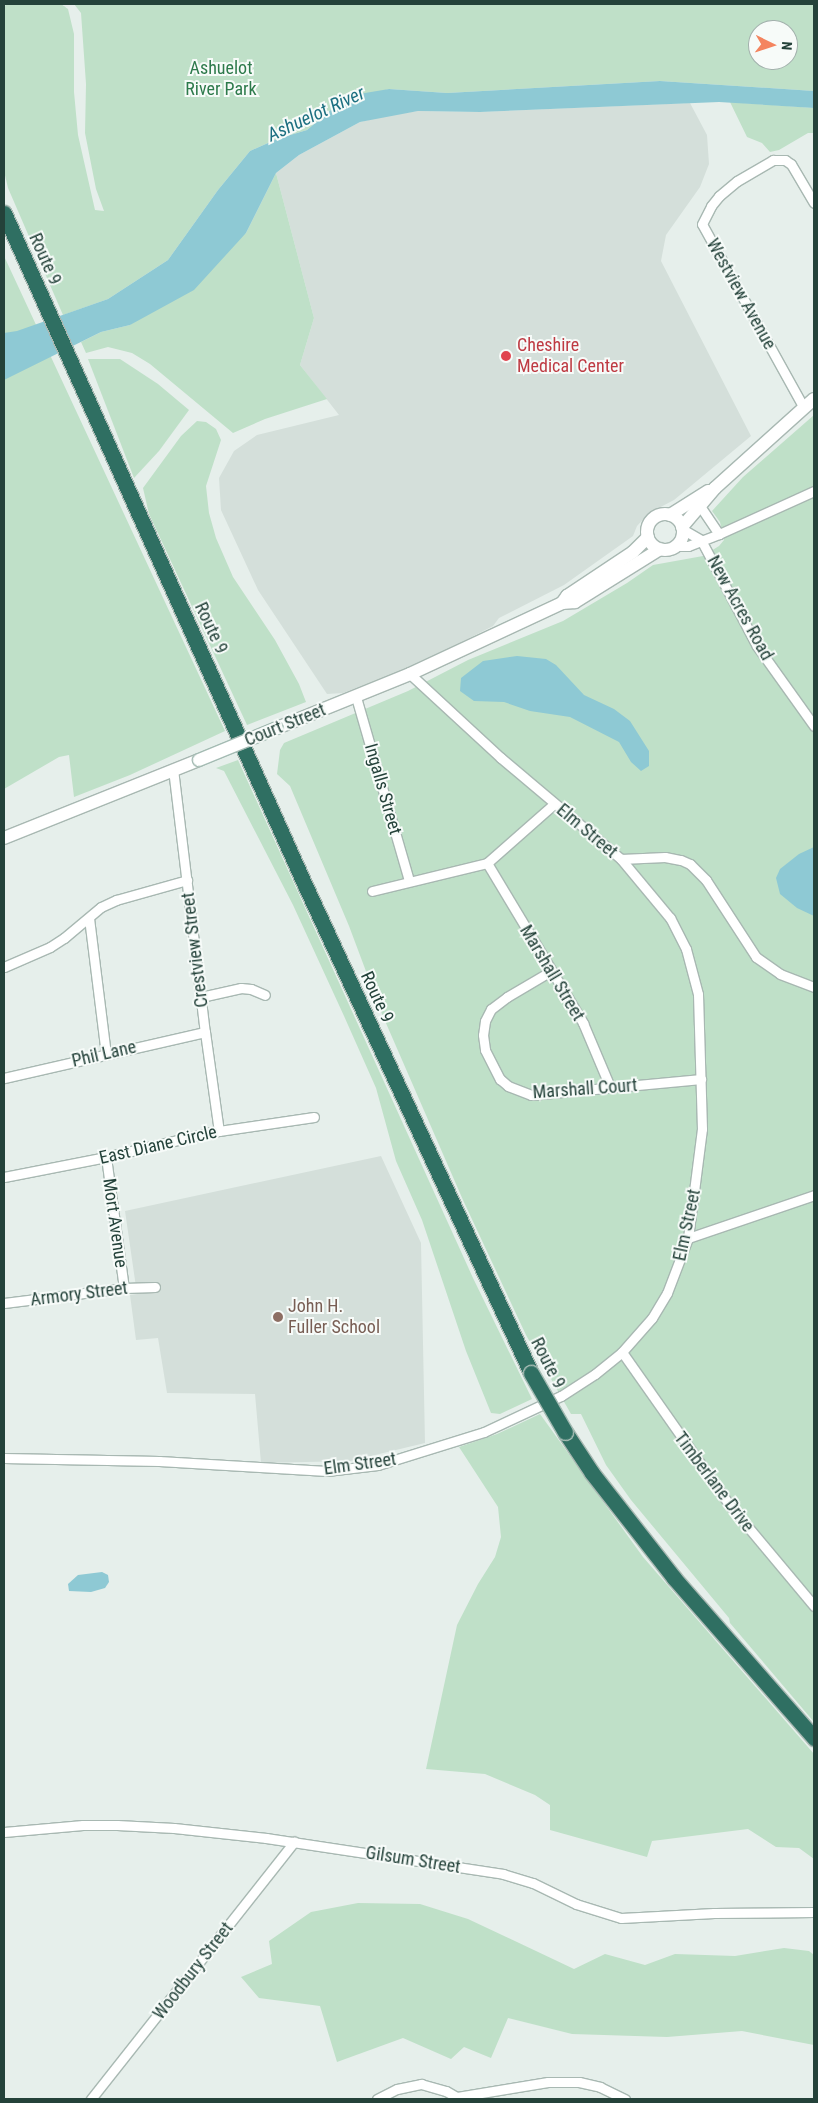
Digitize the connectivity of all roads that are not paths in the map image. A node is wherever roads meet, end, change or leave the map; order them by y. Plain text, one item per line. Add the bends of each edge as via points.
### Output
1 (814, 203) edge
2 (4, 213) edge
3 (4, 234) edge
4 (37, 288) junction
5 (814, 398) edge
6 (804, 408) junction
7 (715, 488) junction
8 (814, 491) edge
9 (700, 506) junction
10 (670, 515) junction
11 (682, 528) junction
12 (719, 534) junction
13 (648, 537) junction
14 (701, 540) junction
15 (676, 546) junction
16 (660, 549) junction
17 (562, 602) junction
18 (410, 674) junction
19 (356, 697) junction
20 (814, 726) edge
21 (174, 770) junction
22 (554, 804) junction
23 (4, 838) edge
24 (621, 859) junction
25 (487, 863) junction
26 (186, 880) junction
27 (409, 881) junction
28 (372, 891) dead end
29 (89, 918) junction
30 (4, 967) edge
31 (551, 971) junction
32 (814, 987) edge
33 (265, 995) dead end
34 (201, 997) junction
35 (205, 1032) junction
36 (106, 1054) junction
37 (4, 1078) edge
38 (701, 1079) junction
39 (610, 1087) junction
40 (314, 1117) dead end
41 (219, 1131) junction
42 (106, 1157) junction
43 (4, 1177) edge
44 (814, 1195) edge
45 (688, 1238) junction
46 (155, 1287) dead end
47 (124, 1288) junction
48 (4, 1303) edge
49 (622, 1352) junction
50 (4, 1458) edge
51 (814, 1606) edge
52 (814, 1738) edge
53 (4, 1832) edge
54 (294, 1842) junction
55 (814, 1912) edge
56 (459, 2098) edge
57 (91, 2099) edge
58 (377, 2099) edge
59 (625, 2099) edge

1 - 6 street, Westview Avenue via 797,172 785,160 774,160 737,181 711,206 702,224
2 - 4 highway, Route 9
3 - 4 highway
4 - 52 highway, Route 9, bridge via 304,883 531,1373 592,1474 674,1578
5 - 6 main road, Court Street
6 - 7 main road, Court Street
7 - 9 main road, Court Street
7 - 10 main road, Court Street
8 - 12 street
9 - 11 main road, Court Street
9 - 12 street
10 - 11 main road
10 - 13 main road, Court Street via 652,520
11 - 14 street
11 - 15 main road, Court Street via 681,539
12 - 14 street
13 - 16 main road
13 - 17 main road, Court Street via 633,552
14 - 15 street via 688,546
14 - 20 street, New Acres Road via 757,646
15 - 16 main road, Court Street
16 - 17 main road, Court Street via 575,602
17 - 18 main road, Court Street
18 - 19 main road, Court Street
18 - 22 street, Elm Street
19 - 21 main road, Court Street, bridge
19 - 27 street, Ingalls Street
21 - 23 main road, Court Street
21 - 26 street, Crestview Street
22 - 24 street, Elm Street
22 - 25 street
24 - 32 street via 665,857 690,864 706,880 756,957 780,974
24 - 38 street, Elm Street via 670,918 693,967 698,994
25 - 27 street
25 - 31 street, Marshall Street
26 - 29 street via 116,900
26 - 34 street, Crestview Street
27 - 28 street
29 - 30 street via 50,947
29 - 36 street
31 - 39 street, Marshall Street via 583,1023
31 - 39 street, Marshall Court via 491,1009 483,1035 492,1065 508,1086 531,1095
33 - 34 street via 241,988
34 - 35 street, Crestview Street
35 - 36 street, Phil Lane
35 - 41 street, Crestview Street
36 - 37 street, Phil Lane
38 - 39 street, Marshall Court
38 - 45 street, Elm Street via 702,1129
40 - 41 street, East Diane Circle
41 - 42 street, East Diane Circle
42 - 43 street, East Diane Circle
42 - 47 street, Mort Avenue
44 - 45 street
45 - 49 street, Elm Street via 660,1306
46 - 47 street, Armory Street
47 - 48 street, Armory Street
49 - 50 street, Elm Street via 578,1386 509,1422 378,1465 327,1471 159,1461
49 - 51 street, Timberlane Drive via 728,1503
53 - 54 street, Gilsum Street via 117,1825
54 - 55 street, Gilsum Street via 503,1874 533,1883 576,1904 621,1918 714,1912
54 - 57 street, Woodbury Street
56 - 58 street via 421,2084 397,2089
56 - 59 street via 548,2082 579,2082 600,2087

